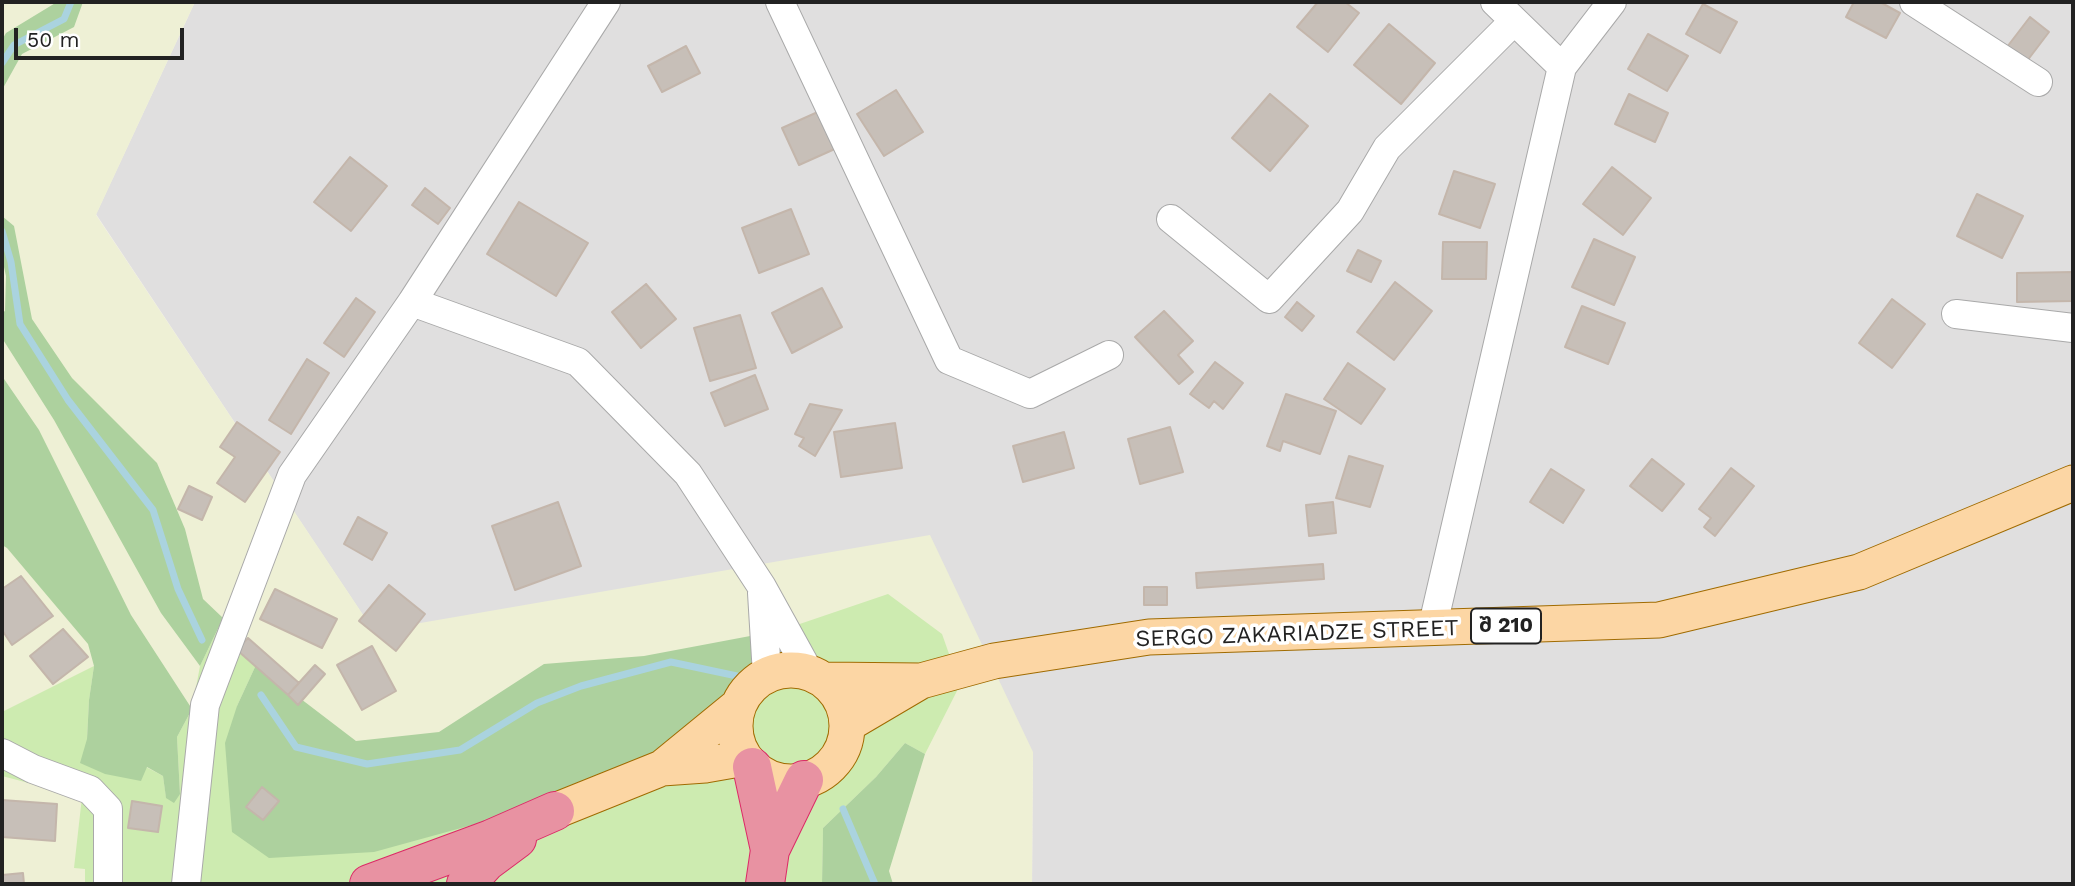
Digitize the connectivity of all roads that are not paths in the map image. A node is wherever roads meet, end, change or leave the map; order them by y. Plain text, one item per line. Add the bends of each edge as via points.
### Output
1 (780, 2) edge
2 (1612, 2) edge
3 (1914, 2) edge
4 (597, 5) edge
5 (1505, 11) edge
6 (1562, 67) junction
7 (2038, 82) dead end
8 (1171, 219) dead end
9 (412, 302) junction
10 (1956, 314) dead end
11 (2073, 328) edge
12 (1110, 355) dead end
13 (2073, 484) edge
14 (762, 587) junction
15 (1432, 629) junction
16 (767, 675) junction
17 (817, 676) junction
18 (921, 681) junction
19 (739, 705) junction
20 (848, 724) junction
21 (2, 753) edge
22 (749, 762) junction
23 (2, 768) edge
24 (662, 768) junction
25 (33, 769) junction
26 (804, 780) junction
27 (555, 811) junction
28 (767, 867) edge
29 (108, 884) edge
30 (186, 884) edge
31 (369, 884) edge
32 (466, 884) edge

1 - 12 street via 949,360 1030,394
2 - 6 street
3 - 7 street
4 - 9 street
5 - 6 street
5 - 8 street via 1387,148 1349,211 1269,299
6 - 15 street
9 - 14 street via 578,362 688,474
9 - 30 street via 292,475 205,705
10 - 11 street
13 - 15 main road, SERGO ZAKARIADZE STREET / შ 210 via 1859,572 1659,620
14 - 16 street
14 - 17 street
15 - 18 main road, SERGO ZAKARIADZE STREET / შ 210 via 1149,637 994,661
16 - 17 main road via 788,669
16 - 19 main road via 750,687
17 - 18 main road, SERGO ZAKARIADZE STREET / შ 210
17 - 20 main road via 841,699
18 - 20 main road, SERGO ZAKARIADZE STREET / შ 210
19 - 22 main road via 735,732
19 - 24 main road
20 - 26 main road via 836,760
21 - 25 street
22 - 24 main road
22 - 26 main road via 776,780
22 - 28 highway
23 - 25 street
24 - 27 main road
25 - 29 street via 90,790 108,809
26 - 28 highway
27 - 31 highway
27 - 32 highway via 486,862

